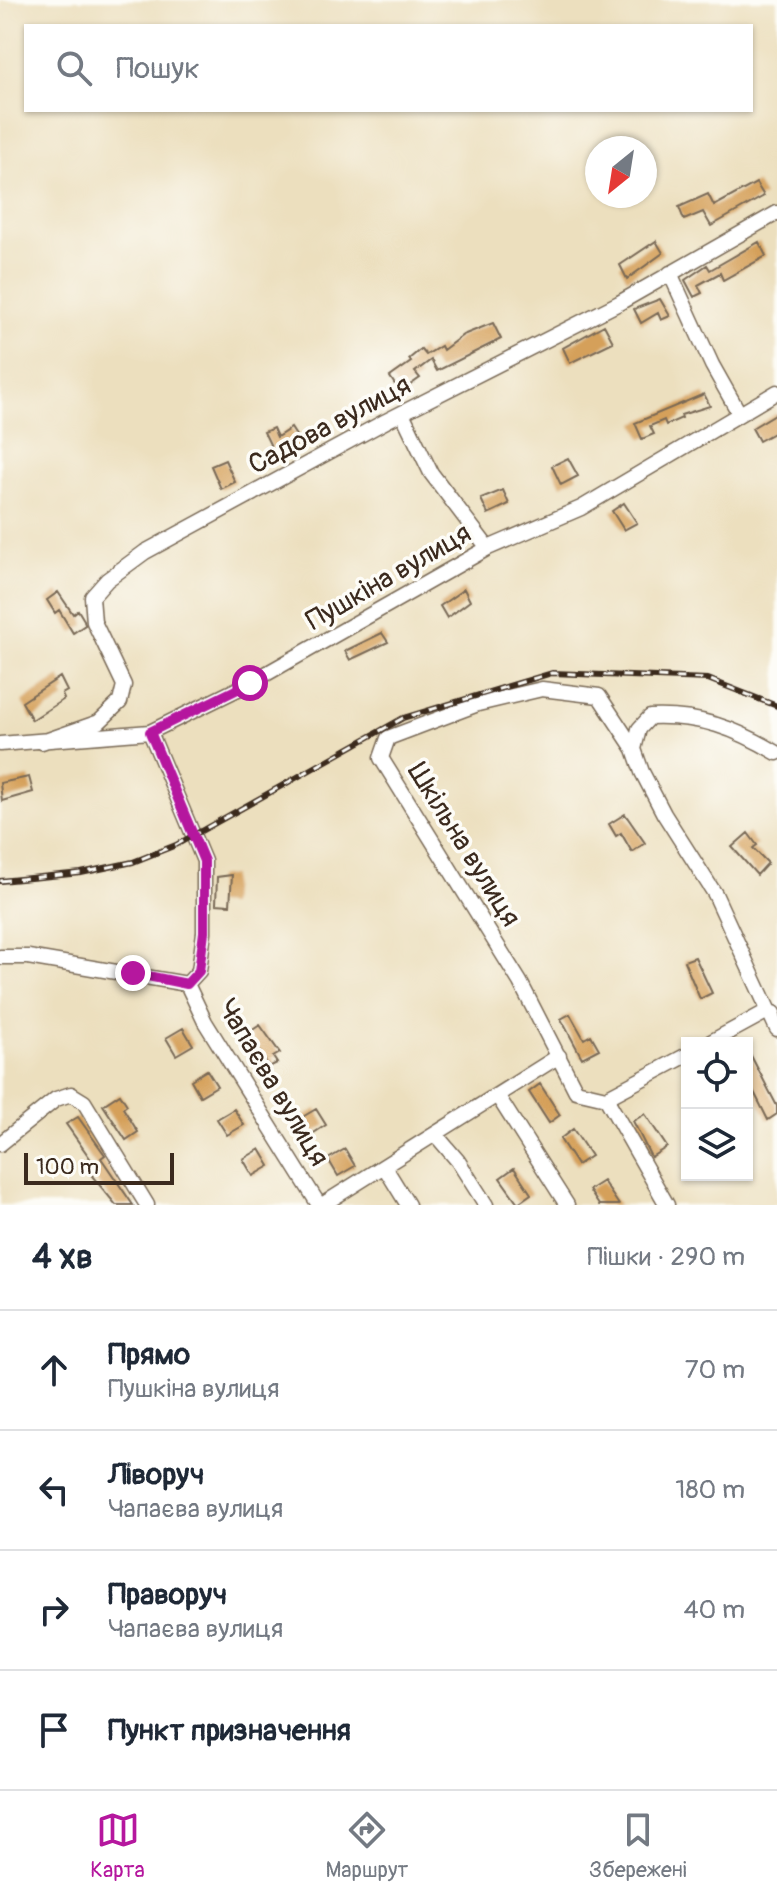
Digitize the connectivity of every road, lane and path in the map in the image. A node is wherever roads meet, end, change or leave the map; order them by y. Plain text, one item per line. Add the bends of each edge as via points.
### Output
1 (777, 214) edge
2 (670, 273) junction
3 (777, 392) edge
4 (739, 413) junction
5 (403, 415) junction
6 (488, 548) junction
7 (150, 732) junction
8 (42, 742) junction
9 (3, 744) edge
10 (634, 749) junction
11 (777, 753) edge
12 (0, 957) edge
13 (187, 984) junction
14 (772, 1013) edge
15 (777, 1029) edge
16 (722, 1037) edge
17 (559, 1056) junction
18 (681, 1058) edge
19 (497, 1095) junction
20 (606, 1098) junction
21 (435, 1134) junction
22 (0, 1144) edge
23 (384, 1166) junction
24 (317, 1204) edge
25 (147, 1205) edge
26 (408, 1205) edge
27 (486, 1205) edge
28 (567, 1205) edge
29 (667, 1205) edge

1 - 2 street, Садова вулиця
2 - 4 street
2 - 5 street, Садова вулиця
3 - 4 street, Пушкіна вулиця
4 - 6 street, Пушкіна вулиця via 581,508
5 - 6 street via 431,473
5 - 8 street, Садова вулиця via 157,545 107,580 92,597 94,622 124,685 120,702 99,722
6 - 7 street, Пушкіна вулиця via 289,662
7 - 8 street, Пушкіна вулиця
7 - 13 street, Чапаєва вулиця via 204,861 199,971
8 - 9 street, Пушкіна вулиця
10 - 11 street via 639,729 650,717 678,716 741,732
10 - 14 street via 664,814 715,894
10 - 17 street, Шкільна вулиця via 599,696 542,689 478,704 388,738 381,758 520,982
12 - 13 street, Чапаєва вулиця
13 - 24 street, Чапаєва вулиця
14 - 15 street
14 - 16 street
17 - 19 street
17 - 20 street, Шкільна вулиця via 576,1091
18 - 20 street
19 - 21 street
19 - 28 street
20 - 29 street
21 - 23 street
21 - 27 street
22 - 25 street via 56,1099 71,1094 84,1102
23 - 24 street
23 - 26 street

